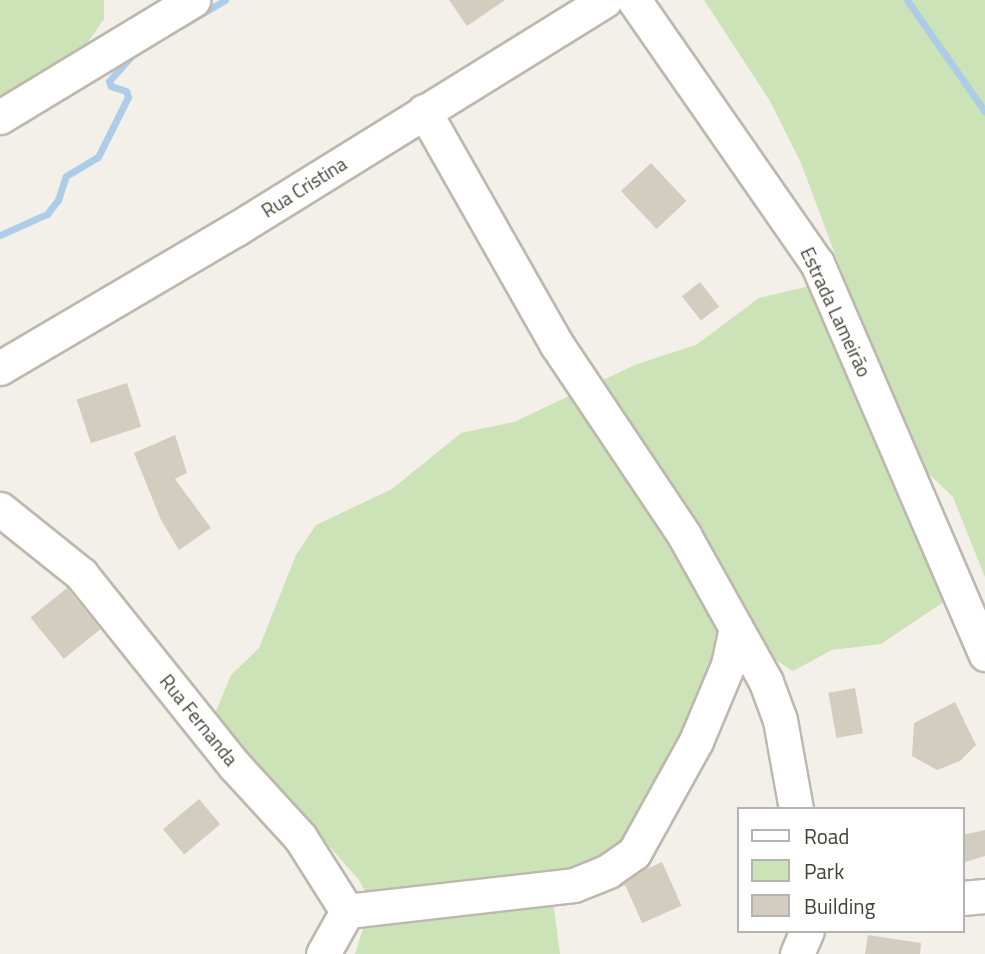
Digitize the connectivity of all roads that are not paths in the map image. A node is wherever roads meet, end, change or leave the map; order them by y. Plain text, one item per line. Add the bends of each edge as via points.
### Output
1 (193, 0) edge
2 (605, 0) edge
3 (634, 0) edge
4 (424, 111) junction
5 (0, 117) edge
6 (0, 368) edge
7 (0, 509) edge
8 (735, 631) junction
9 (985, 654) edge
10 (796, 807) edge
11 (985, 896) edge
12 (964, 898) edge
13 (347, 911) junction
14 (806, 933) edge
15 (323, 954) edge
16 (797, 954) edge

1 - 5 street
2 - 4 street, Rua Cristina
3 - 9 street, Estrada Lameirão via 817,263
4 - 6 street, Rua Cristina
4 - 8 street via 557,345 684,535
7 - 13 street, Rua Fernanda via 94,589 234,765 300,837
8 - 10 street via 774,701
8 - 13 street via 728,665 696,741 634,853 608,872 574,885
11 - 12 street
13 - 15 street
14 - 16 street

